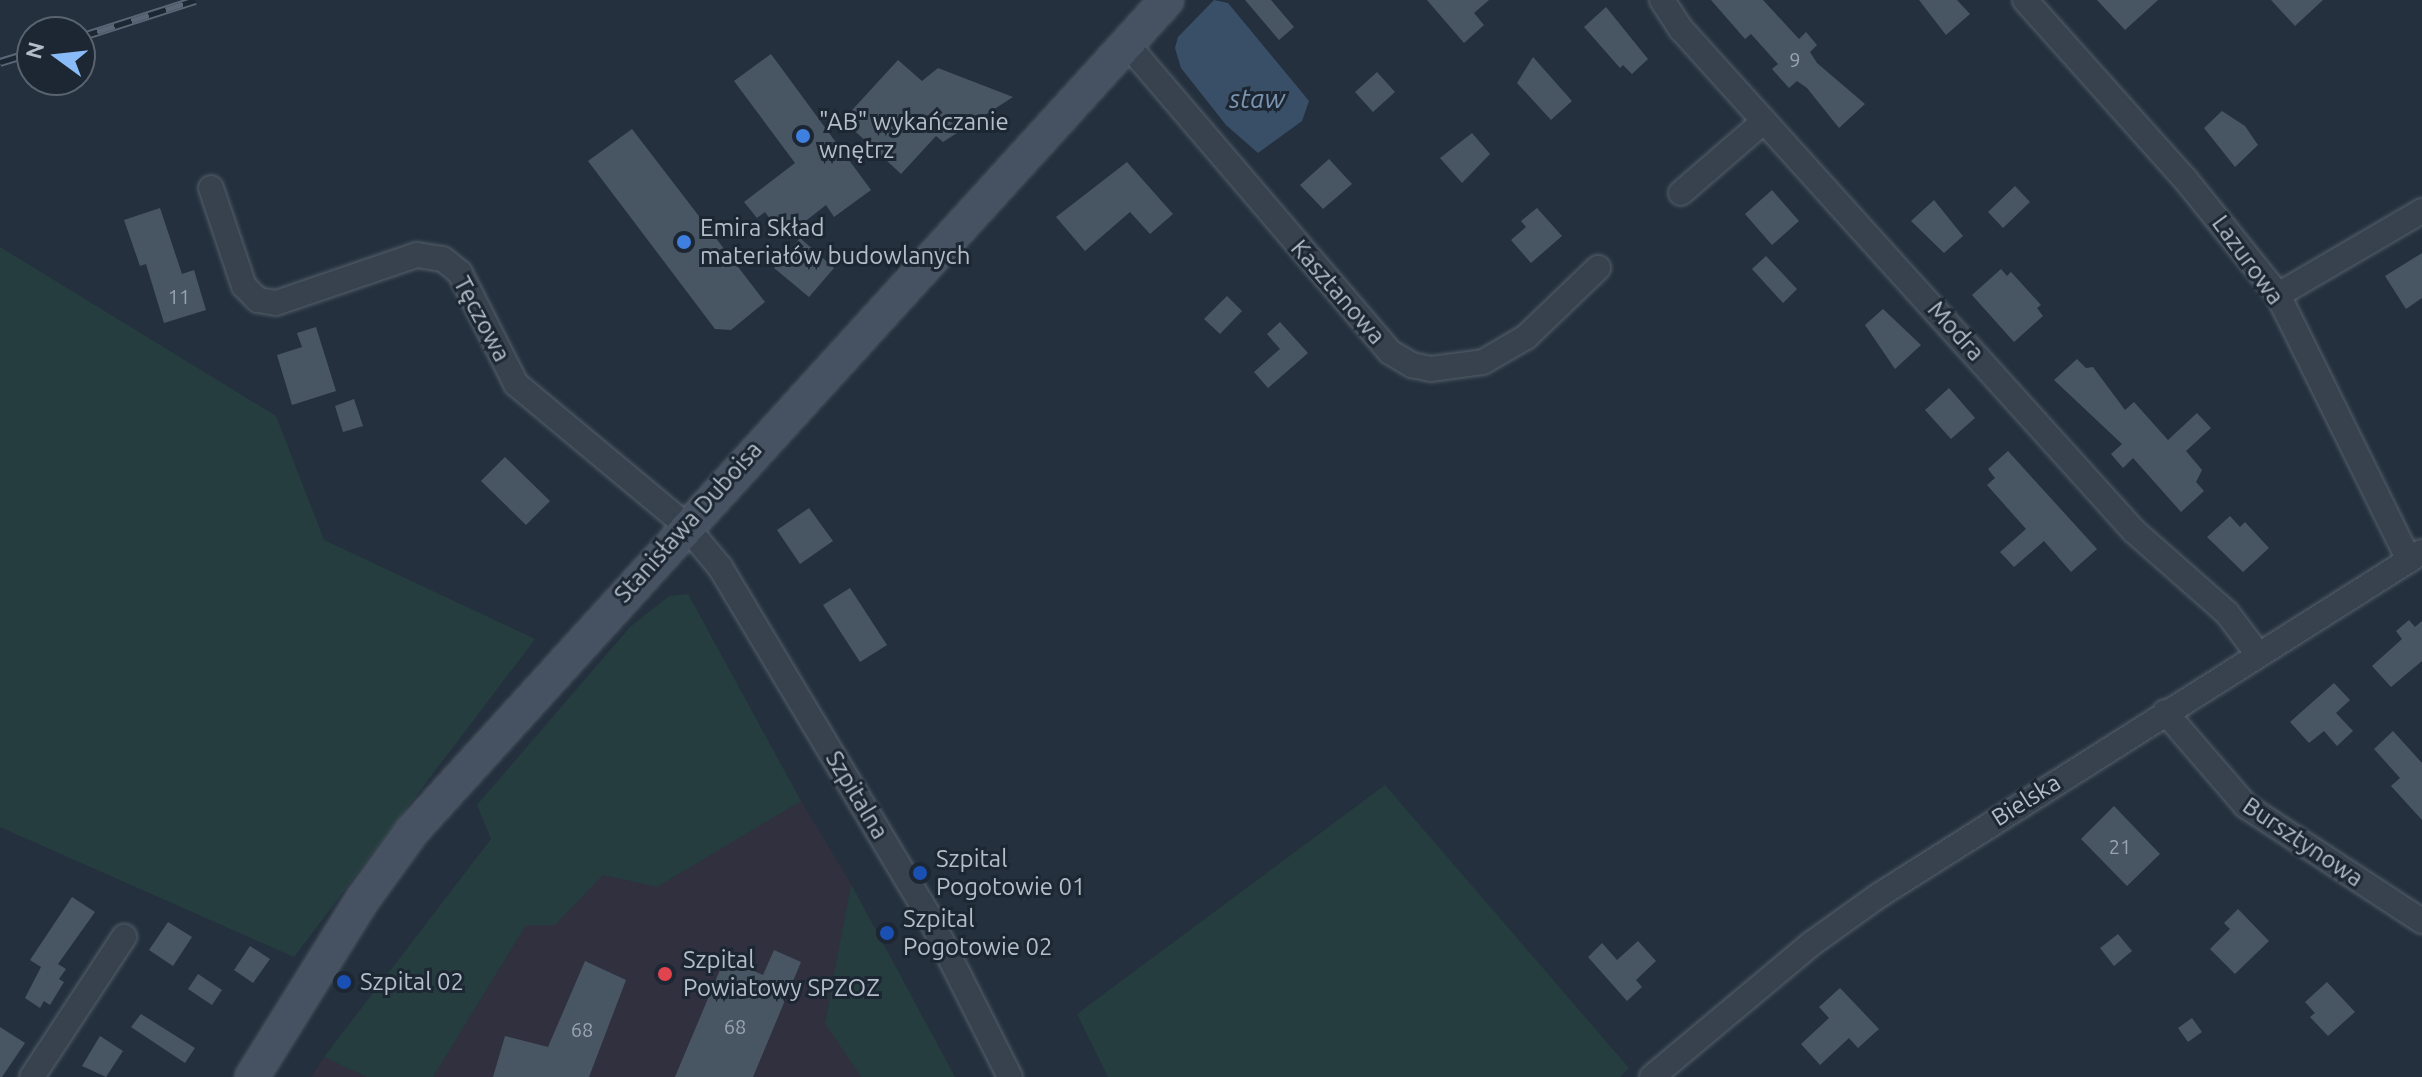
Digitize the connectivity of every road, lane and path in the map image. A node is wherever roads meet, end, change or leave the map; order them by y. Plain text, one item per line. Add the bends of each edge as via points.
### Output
1 (1167, 0) edge
2 (1662, 0) edge
3 (2037, 4) edge
4 (1127, 44) junction
5 (1764, 121) junction
6 (211, 188) dead end
7 (1681, 193) dead end
8 (2422, 211) edge
9 (1598, 268) dead end
10 (2278, 295) junction
11 (685, 525) junction
12 (2415, 556) edge
13 (2258, 654) junction
14 (2165, 712) junction
15 (2422, 921) edge
16 (124, 937) dead end
17 (32, 1077) edge
18 (252, 1077) edge
19 (1010, 1077) edge
20 (1652, 1077) edge

1 - 4 street, Stanisława Duboisa
2 - 5 street, Modra via 1681,29
3 - 10 street, Lazurowa
4 - 9 street, Kasztanowa via 1390,352 1412,365 1431,369 1483,362 1526,337
4 - 11 street, Stanisława Duboisa
5 - 7 street
5 - 13 street, Modra via 2134,531 2227,613
6 - 11 street, Tęczowa via 244,286 258,300 276,303 417,255 443,259 460,273 516,384
8 - 10 street
10 - 12 street, Lazurowa
11 - 18 street, Stanisława Duboisa via 413,830 363,899
11 - 19 street, Szpitalna via 720,567 901,868
12 - 13 street, Bielska
13 - 14 street, Bielska
14 - 15 street, Bursztynowa via 2246,806
14 - 20 street, Bielska via 1878,896 1811,944
16 - 17 street

